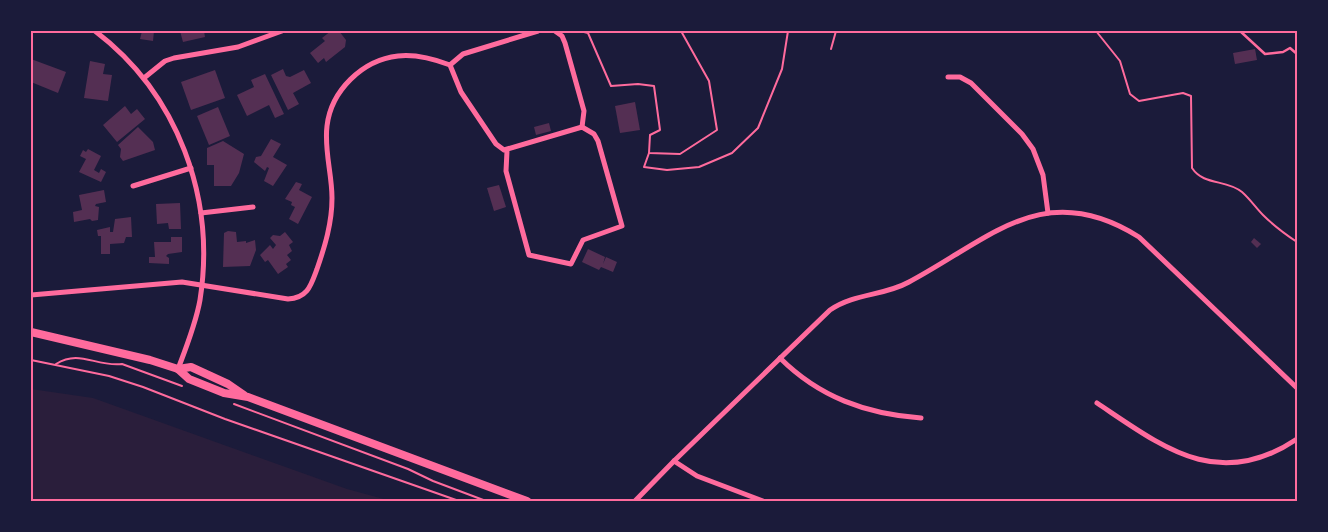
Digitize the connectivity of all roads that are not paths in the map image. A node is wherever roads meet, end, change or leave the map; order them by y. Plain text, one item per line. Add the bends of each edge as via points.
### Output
1 (95, 31) edge
2 (282, 31) edge
3 (538, 31) edge
4 (555, 31) edge
5 (1240, 31) edge
6 (1297, 54) edge
7 (450, 64) junction
8 (948, 77) dead end
9 (144, 78) junction
10 (582, 127) junction
11 (507, 151) junction
12 (192, 168) junction
13 (133, 186) dead end
14 (252, 207) dead end
15 (201, 213) junction
16 (1048, 213) junction
17 (201, 285) junction
18 (31, 295) edge
19 (31, 332) edge
20 (780, 358) junction
21 (178, 369) junction
22 (1297, 388) edge
23 (248, 397) junction
24 (1097, 403) dead end
25 (921, 418) dead end
26 (1297, 439) edge
27 (674, 460) junction
28 (527, 501) edge
29 (635, 501) edge
30 (764, 501) edge

1 - 9 street
2 - 9 street via 238,47 174,58
3 - 7 street via 462,54
4 - 10 street via 565,43 584,111
5 - 6 lane via 1265,54 1290,48
7 - 11 street via 462,92 496,144
7 - 17 street via 412,56 388,58 359,72 340,91 327,126 332,198 329,227 311,286 303,295 288,299
8 - 16 street via 960,77 971,83 1028,141 1041,166
9 - 12 street via 170,117
10 - 11 street
10 - 11 street via 594,134 598,141 622,226 583,240 571,264 529,255 506,171
12 - 13 street
12 - 15 street
14 - 15 street
15 - 17 street
16 - 20 street via 1006,225 908,283 837,305
16 - 22 street via 1067,212 1102,218 1139,237
17 - 18 street via 159,283 113,290
17 - 21 street via 200,302
19 - 21 main road
20 - 25 street via 809,383 840,400 880,414
20 - 27 street
21 - 23 main road via 189,379 224,393
21 - 23 main road via 191,367
23 - 28 main road
24 - 26 street via 1173,452 1206,461 1248,460
27 - 29 street
27 - 30 street via 697,476

